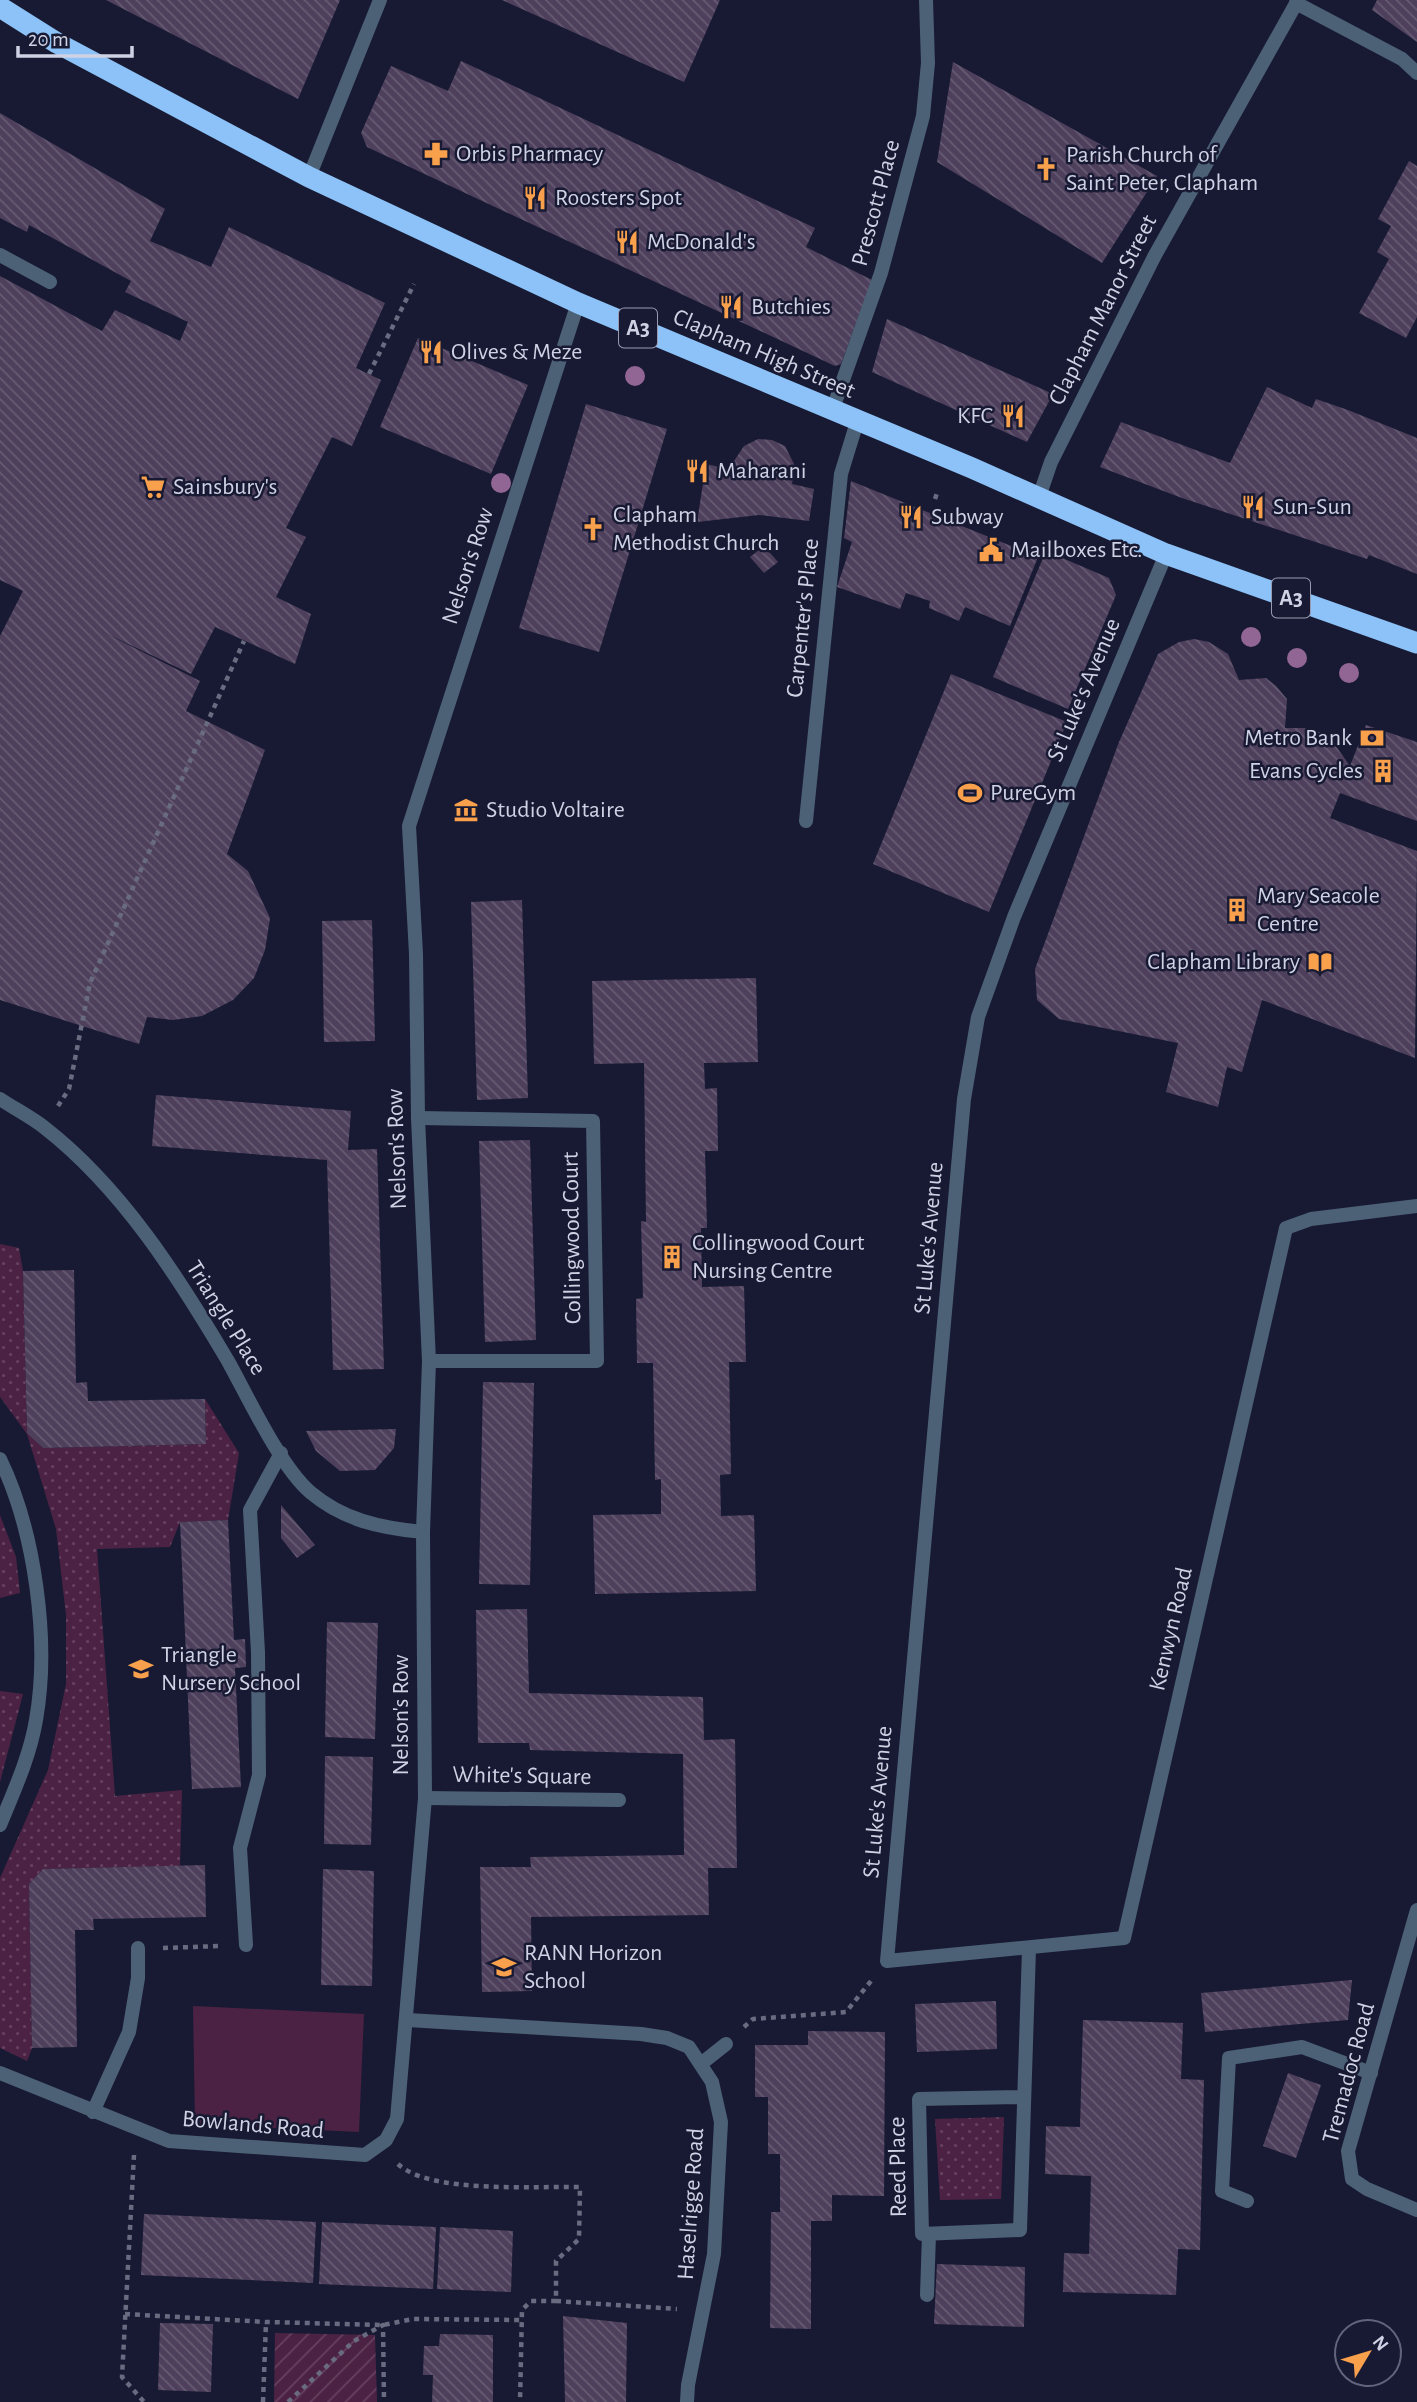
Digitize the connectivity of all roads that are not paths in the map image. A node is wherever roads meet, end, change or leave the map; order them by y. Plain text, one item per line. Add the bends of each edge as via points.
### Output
1 (380, 0) edge
2 (926, 0) edge
3 (1297, 2) edge
4 (0, 7) edge
5 (1417, 73) edge
6 (309, 177) junction
7 (0, 255) edge
8 (50, 282) dead end
9 (578, 303) junction
10 (832, 411) junction
11 (857, 422) junction
12 (1039, 497) junction
13 (1166, 554) junction
14 (1417, 643) edge
15 (806, 821) dead end
16 (0, 1099) edge
17 (418, 1118) junction
18 (1417, 1206) edge
19 (429, 1360) junction
20 (281, 1453) junction
21 (0, 1459) edge
22 (423, 1532) junction
23 (425, 1798) junction
24 (619, 1800) dead end
25 (0, 1825) edge
26 (1417, 1910) edge
27 (246, 1945) road end
28 (138, 1948) road end
29 (1028, 1950) junction
30 (887, 1961) joint
31 (408, 2020) junction
32 (726, 2044) road end
33 (702, 2063) junction
34 (0, 2073) edge
35 (1371, 2073) junction
36 (1023, 2097) junction
37 (93, 2112) junction
38 (1247, 2201) dead end
39 (1417, 2210) edge
40 (929, 2234) junction
41 (927, 2295) dead end
42 (687, 2402) edge

1 - 6 street
2 - 10 street, Prescott Place via 928,63 923,116 881,273
3 - 5 street via 1402,59
3 - 12 street, Clapham Manor Street via 1154,257 1051,462
4 - 6 highway, Clapham High Street / A3 via 57,43
6 - 9 highway, Clapham High Street / A3
7 - 8 street
9 - 10 highway, Clapham High Street / A3
9 - 17 street, Nelson's Row via 409,826
10 - 11 highway, Clapham High Street / A3
11 - 12 highway, Clapham High Street / A3
11 - 15 street, Carpenter's Place via 841,474
12 - 13 highway, Clapham High Street / A3
13 - 14 highway, Clapham High Street / A3
13 - 30 street, St Luke's Avenue via 1014,917 978,1017 963,1113
16 - 20 street, Triangle Place via 45,1128 104,1184 150,1240
17 - 19 street, Nelson's Row
17 - 19 street, Collingwood Court via 593,1121 597,1361
18 - 29 street, Kenwyn Road via 1311,1219 1286,1228 1124,1938
19 - 22 street, Nelson's Row
20 - 22 street, Triangle Place via 308,1490 351,1520
20 - 27 street via 250,1510 259,1775 240,1848
21 - 25 street via 28,1539 38,1598 39,1662 36,1719 20,1777
22 - 23 street, Nelson's Row
23 - 24 street, White's Square
23 - 31 street, Nelson's Row
26 - 35 street, Tremadoc Road
28 - 37 street via 129,2032
29 - 30 street, Kenwyn Road
29 - 36 street, Reed Place
31 - 33 street, Haselrigge Road via 641,2034 689,2047
31 - 37 street, Bowlands Road via 397,2119 379,2147 365,2155 169,2141
32 - 33 street
33 - 42 street, Haselrigge Road via 712,2082 721,2122 714,2254
34 - 37 street, Bowlands Road
35 - 38 street via 1302,2048 1229,2058 1222,2190
35 - 39 street, Tremadoc Road via 1349,2151 1352,2179
36 - 40 street, Reed Place via 1020,2230
36 - 40 street, Reed Place via 919,2099 922,2234
40 - 41 street

